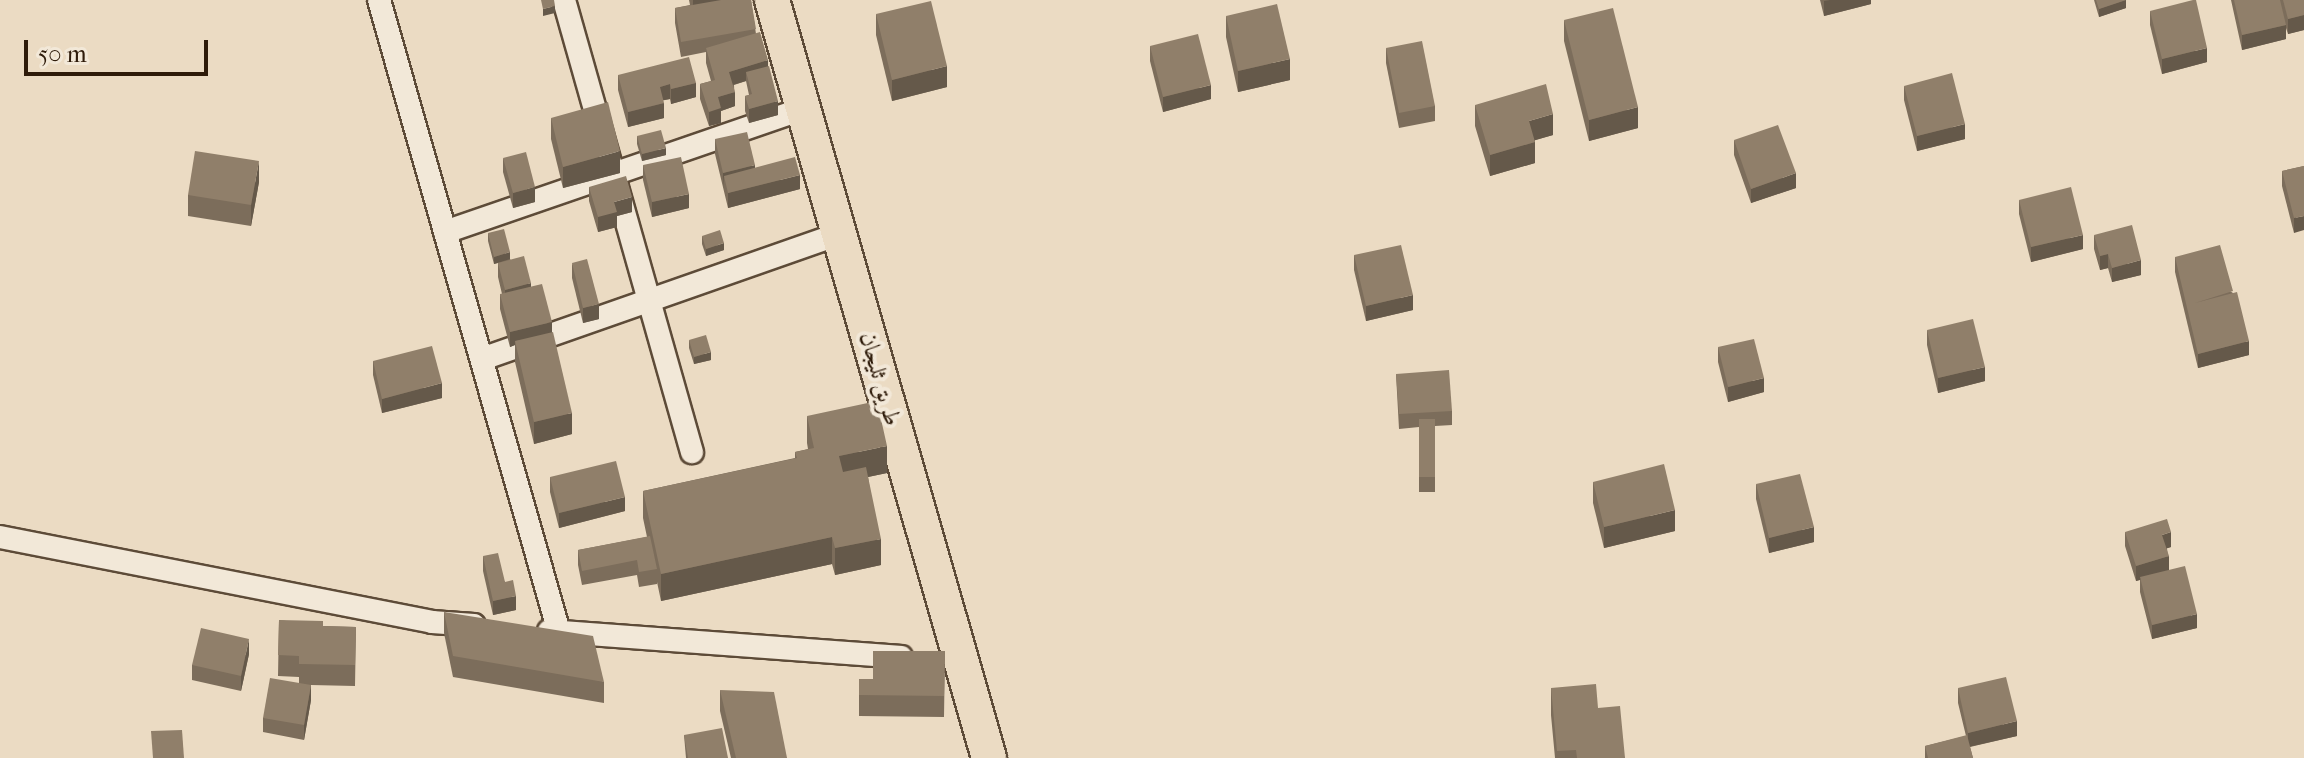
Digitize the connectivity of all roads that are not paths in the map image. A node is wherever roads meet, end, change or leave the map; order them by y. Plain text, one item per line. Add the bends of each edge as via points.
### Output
1 (379, 0) edge
2 (564, 0) edge
3 (772, 0) edge
4 (803, 109) junction
5 (612, 172) junction
6 (445, 232) junction
7 (838, 234) junction
8 (649, 300) junction
9 (482, 359) junction
10 (692, 452) dead end
11 (0, 537) edge
12 (503, 627) edge
13 (531, 629) edge
14 (559, 632) junction
15 (936, 660) junction
16 (989, 758) edge

1 - 6 street
2 - 5 street
3 - 4 main road, طريق ثليجان
4 - 5 street
4 - 7 main road, طريق ثليجان
5 - 6 street
5 - 8 street
6 - 9 street
7 - 8 street
7 - 15 main road, طريق ثليجان
8 - 9 street
8 - 10 street
9 - 14 street
11 - 12 street via 432,622
13 - 14 street
14 - 15 street
15 - 16 main road, طريق ثليجان

